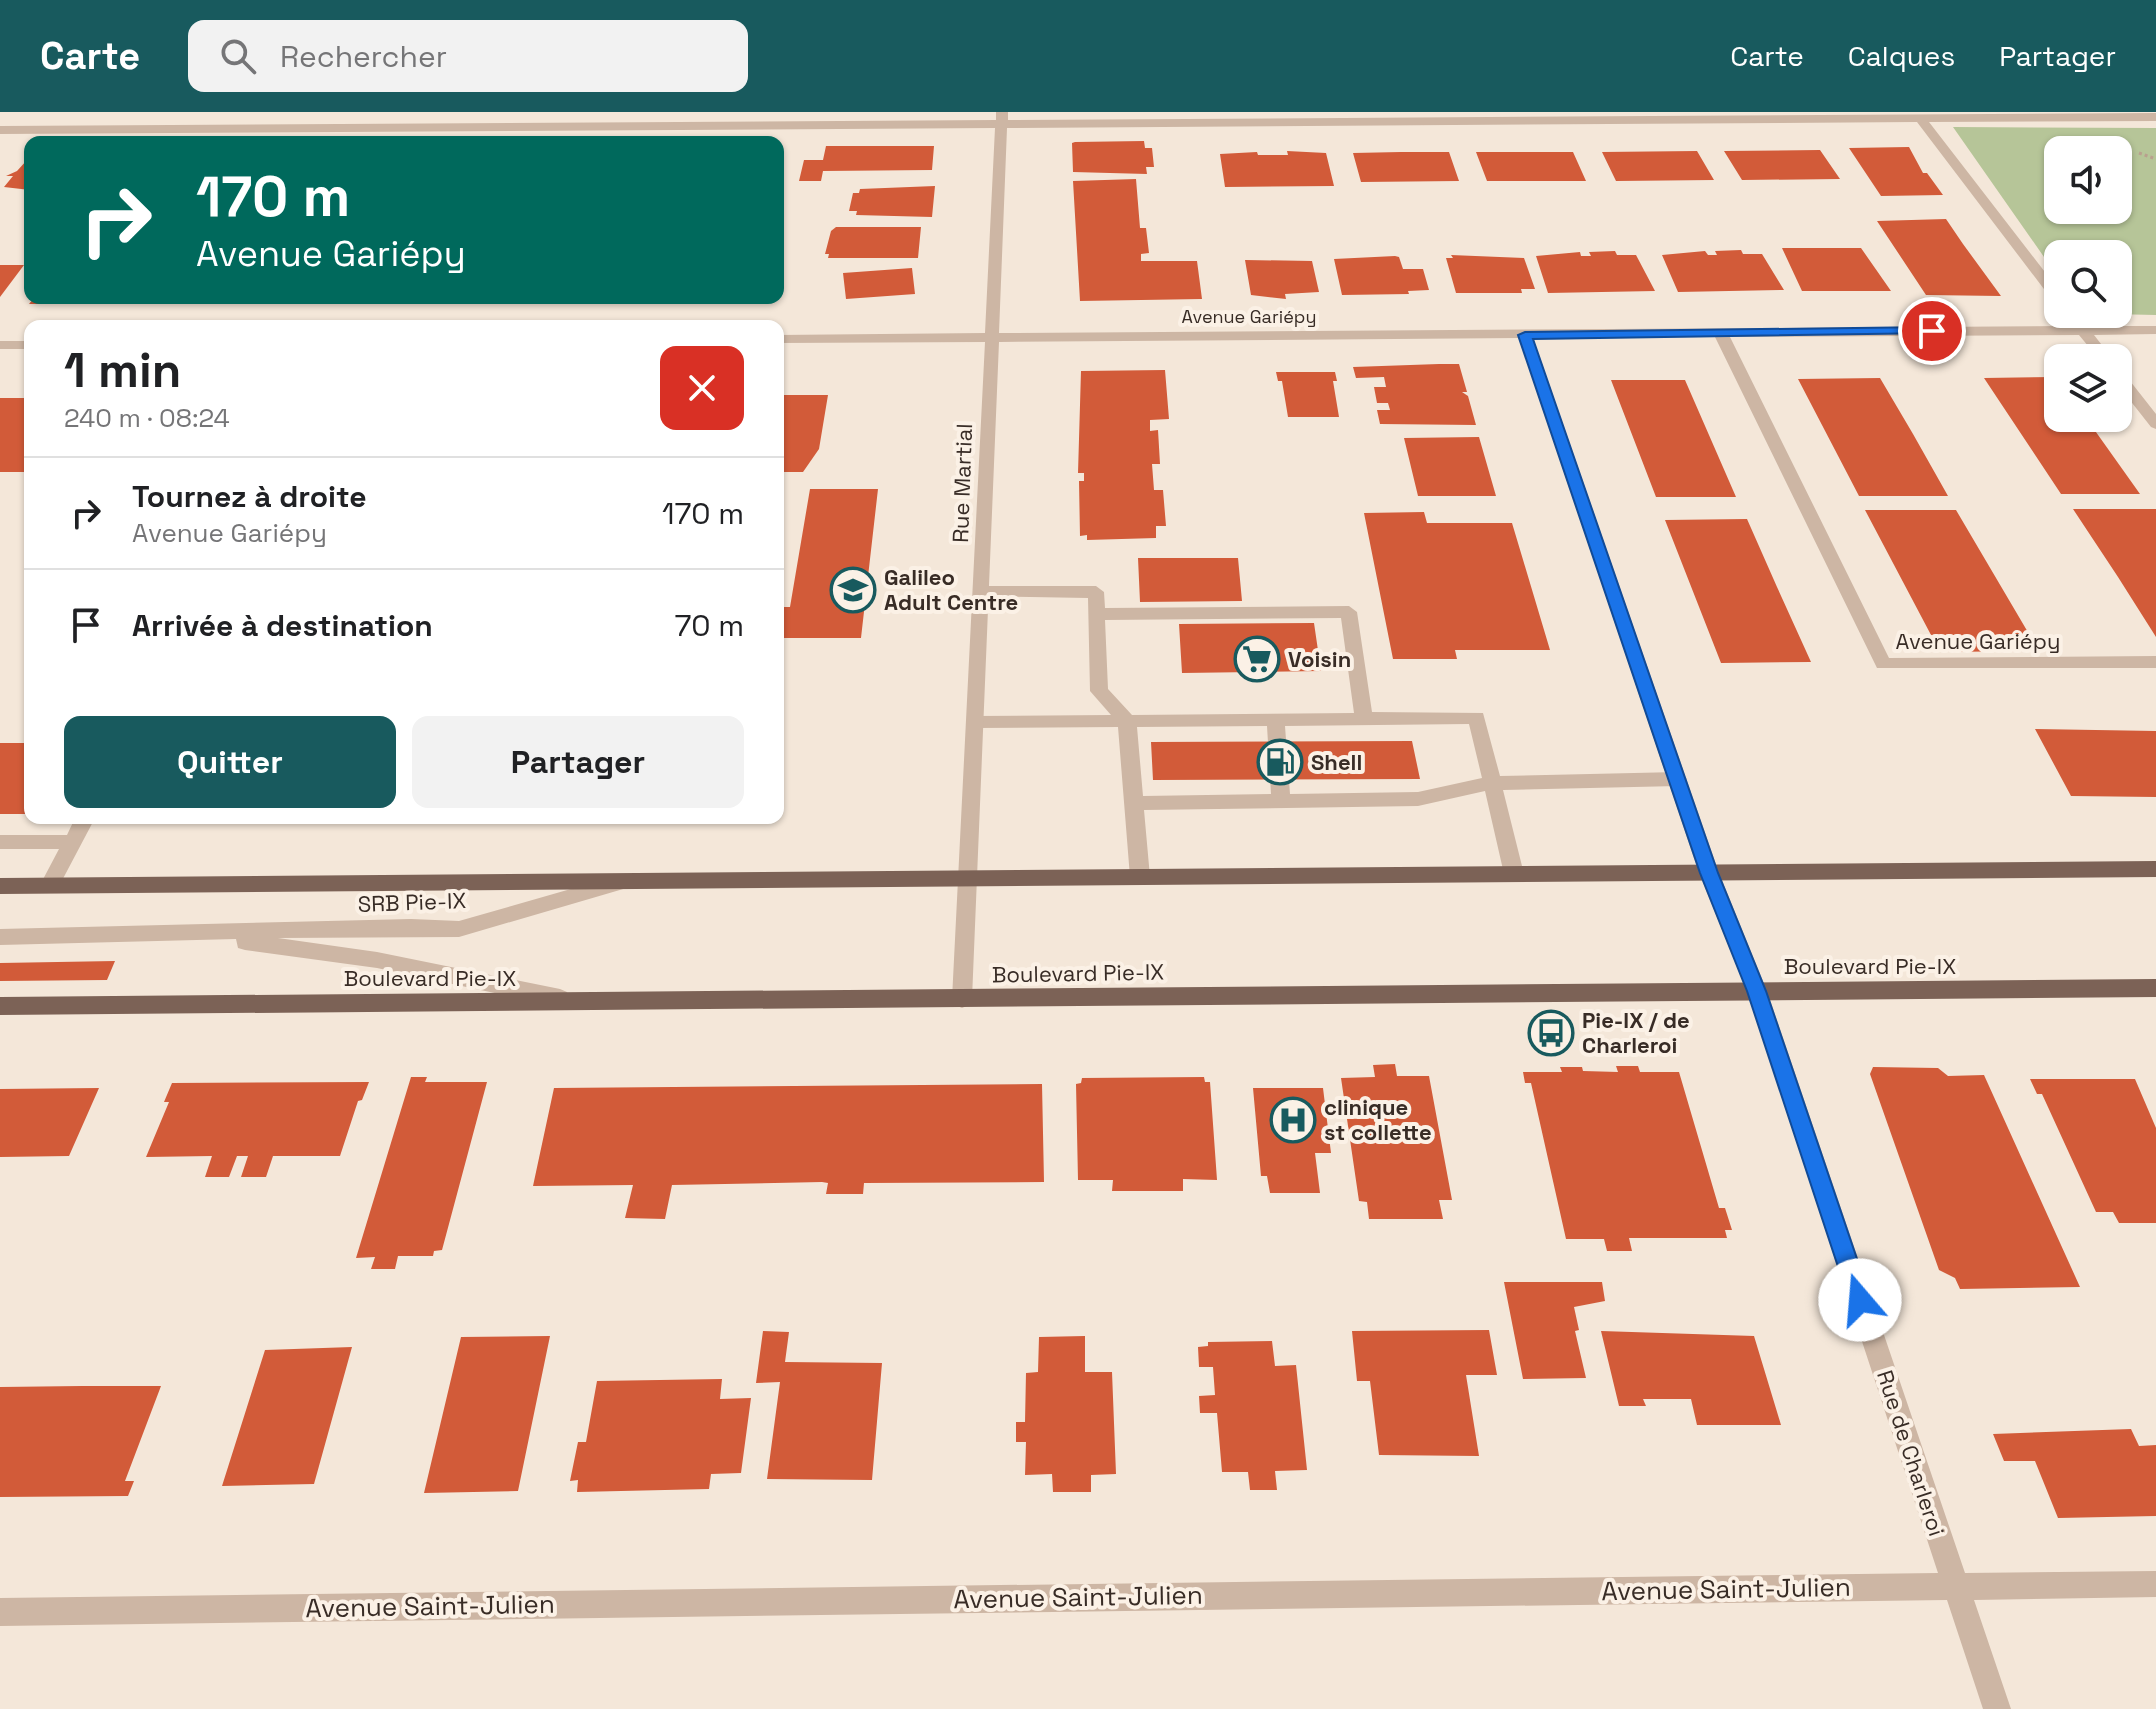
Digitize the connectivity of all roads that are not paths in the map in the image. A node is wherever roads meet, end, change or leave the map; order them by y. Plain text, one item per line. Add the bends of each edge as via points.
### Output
1 (2156, 117) edge
2 (1002, 118) edge
3 (1920, 118) junction
4 (0, 130) edge
5 (2044, 280) edge
6 (2082, 330) junction
7 (2156, 330) edge
8 (1720, 332) junction
9 (1525, 335) junction
10 (993, 338) junction
11 (784, 339) edge
12 (2094, 344) edge
13 (0, 345) edge
14 (24, 345) edge
15 (2132, 393) edge
16 (2156, 424) edge
17 (982, 592) junction
18 (1096, 614) junction
19 (2156, 662) edge
20 (1276, 719) junction
21 (1364, 719) junction
22 (1127, 721) junction
23 (976, 722) junction
24 (1678, 779) junction
25 (1492, 783) junction
26 (1281, 801) junction
27 (1135, 803) junction
28 (82, 824) edge
29 (0, 842) edge
30 (73, 842) junction
31 (2156, 869) edge
32 (1709, 873) junction
33 (1514, 874) junction
34 (1140, 877) junction
35 (967, 879) junction
36 (631, 880) junction
37 (50, 885) junction
38 (0, 886) edge
39 (190, 934) junction
40 (0, 937) edge
41 (2156, 988) edge
42 (1757, 991) junction
43 (962, 999) junction
44 (575, 1001) junction
45 (0, 1006) edge
46 (2156, 1584) edge
47 (1956, 1587) junction
48 (0, 1612) edge
49 (1997, 1709) edge

1 - 3 street
2 - 3 street
2 - 4 street
2 - 10 street, Rue Martial
3 - 5 street
6 - 7 street, Avenue Gariépy
6 - 8 street, Avenue Gariépy
6 - 12 street
8 - 9 street, Avenue Gariépy
8 - 19 street, Avenue Gariépy via 1883,664
9 - 10 street, Avenue Gariépy
9 - 24 street, Rue de Charleroi
10 - 11 street, Avenue Gariépy
10 - 17 street, Rue Martial
13 - 14 street
15 - 16 street
17 - 18 street via 1096,592
17 - 23 street, Rue Martial
18 - 21 street via 1349,612
18 - 22 street via 1099,691
20 - 21 street
20 - 22 street
20 - 26 street
21 - 25 street via 1477,718
22 - 23 street
22 - 27 street
23 - 35 street, Rue Martial
24 - 25 street
24 - 32 street, Rue de Charleroi
25 - 26 street via 1418,799
25 - 33 street
26 - 27 street
27 - 34 street
28 - 30 street
29 - 30 street
30 - 37 street
31 - 32 main road
32 - 33 main road
32 - 42 street, Rue de Charleroi
33 - 34 main road
34 - 35 main road
35 - 36 main road
35 - 43 street, Rue Martial
36 - 37 main road
36 - 39 street, SRB Pie-IX via 459,929
37 - 38 main road
39 - 40 street, SRB Pie-IX
39 - 44 street, SRB Pie-IX via 377,960
41 - 42 main road, Boulevard Pie-IX
42 - 43 main road, Boulevard Pie-IX
42 - 47 street, Rue de Charleroi
43 - 44 main road, Boulevard Pie-IX
44 - 45 main road, Boulevard Pie-IX
46 - 47 street, Avenue Saint-Julien
47 - 48 street, Avenue Saint-Julien
47 - 49 street, Rue de Charleroi

